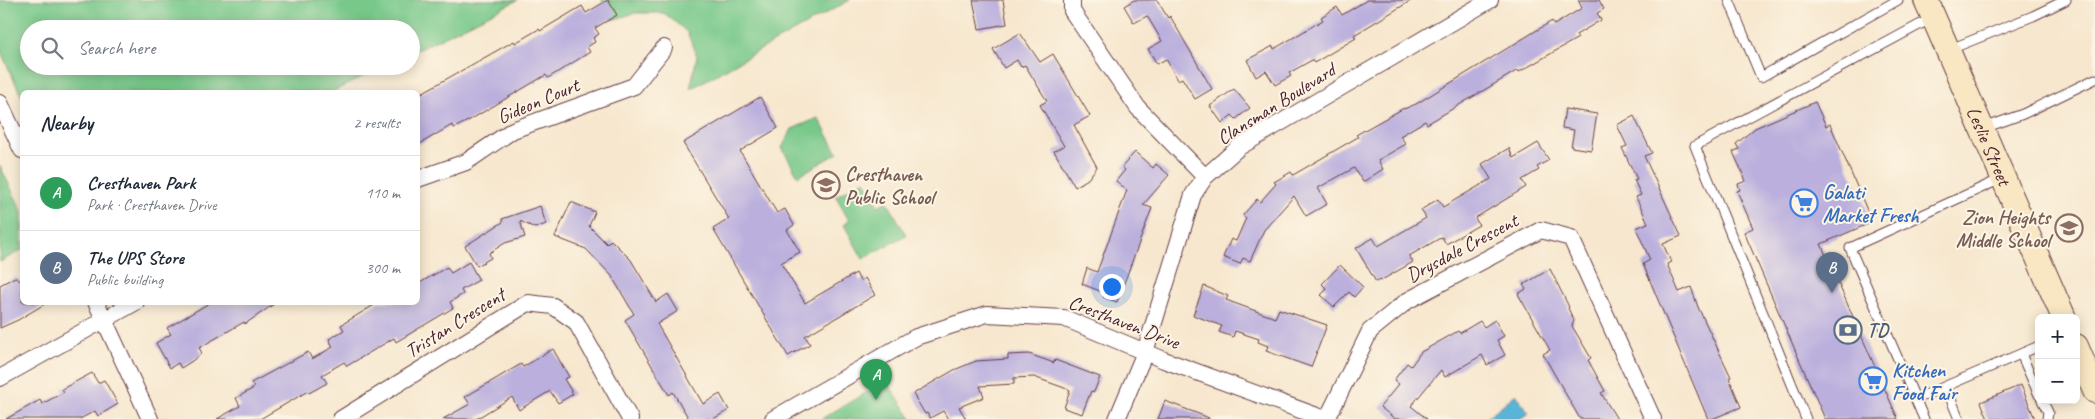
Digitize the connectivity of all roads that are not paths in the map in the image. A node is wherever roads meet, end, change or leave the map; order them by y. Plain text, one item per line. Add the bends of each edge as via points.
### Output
1 (1072, 0) edge
2 (1490, 0) edge
3 (1729, 0) edge
4 (1898, 0) edge
5 (2066, 0) edge
6 (1930, 9) edge
7 (664, 48) dead end
8 (1947, 50) junction
9 (2095, 79) edge
10 (0, 103) edge
11 (1981, 129) junction
12 (20, 146) edge
13 (1205, 177) junction
14 (420, 178) edge
15 (2003, 178) junction
16 (97, 305) edge
17 (131, 305) edge
18 (2062, 314) edge
19 (105, 321) junction
20 (2035, 348) edge
21 (1145, 352) junction
22 (2021, 354) junction
23 (2080, 355) edge
24 (0, 378) edge
25 (2035, 386) edge
26 (1946, 387) junction
27 (2095, 391) edge
28 (1916, 400) junction
29 (2044, 404) edge
30 (150, 419) edge
31 (340, 419) edge
32 (630, 419) edge
33 (773, 419) edge
34 (1117, 419) edge
35 (1326, 419) edge
36 (1653, 419) edge
37 (1806, 419) edge
38 (1924, 419) edge
39 (1959, 419) edge
40 (2047, 419) edge

1 - 13 street via 1072,11 1138,108
2 - 13 street, Clansman Boulevard via 1239,147
3 - 4 lane via 1761,77
5 - 8 lane
6 - 8 main road, Leslie Street
6 - 37 lane via 1695,146
7 - 14 street, Gideon Court via 634,86 513,130 466,162
8 - 11 main road, Leslie Street
9 - 11 lane via 2023,114
10 - 12 street
11 - 15 main road, Leslie Street
13 - 21 street, Clansman Boulevard via 1193,195
15 - 18 main road, Leslie Street
15 - 28 lane via 1850,248
16 - 19 street
17 - 19 street
19 - 24 street
19 - 30 street
20 - 22 lane
21 - 33 street, Cresthaven Drive via 1064,318 987,314 916,337
21 - 34 street, Clansman Boulevard
21 - 35 street, Cresthaven Drive
22 - 25 lane
22 - 26 lane
23 - 27 main road
26 - 28 lane
26 - 39 lane
28 - 38 lane
29 - 40 lane
31 - 32 street, Tristan Crescent via 528,303 553,306 576,322
35 - 36 street, Drysdale Crescent via 1370,331 1407,302 1541,230 1571,238

